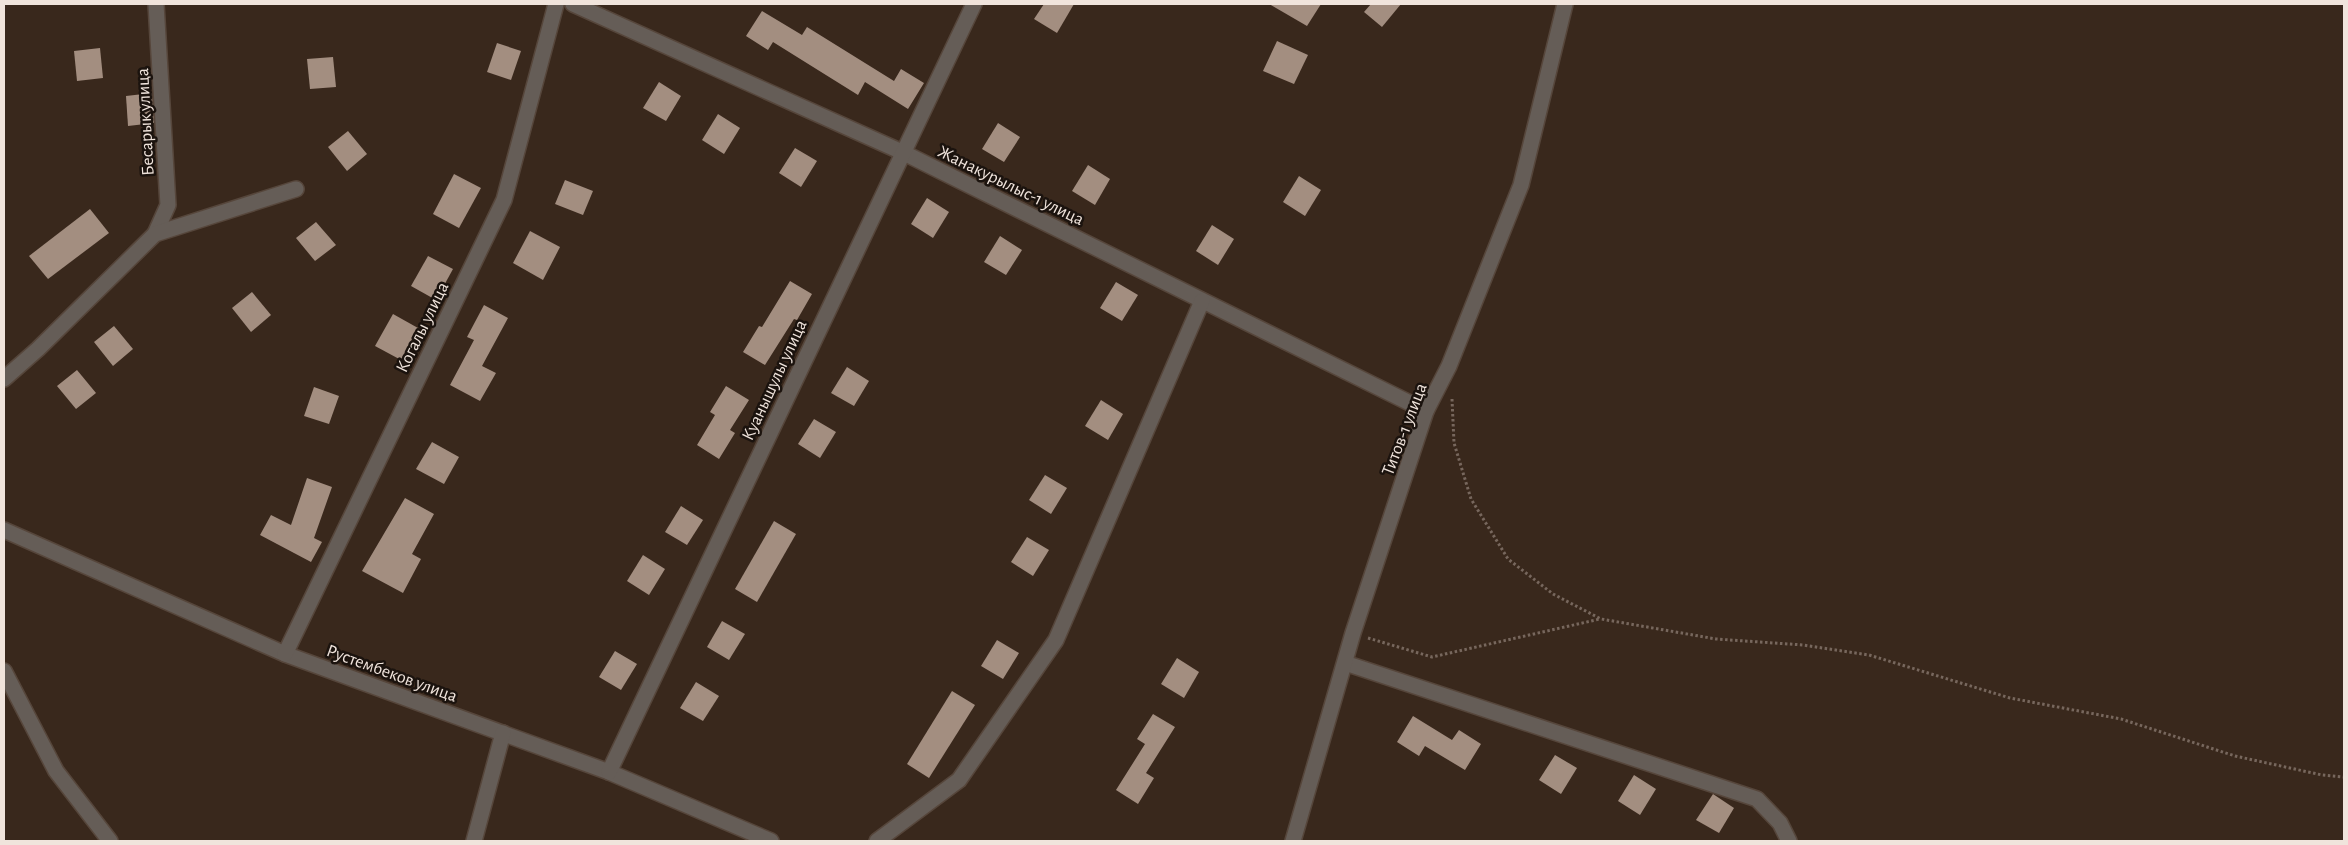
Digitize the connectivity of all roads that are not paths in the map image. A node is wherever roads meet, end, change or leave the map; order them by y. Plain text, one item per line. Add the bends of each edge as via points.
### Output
1 (156, 4) edge
2 (556, 4) edge
3 (573, 4) edge
4 (974, 4) edge
5 (1565, 4) edge
6 (902, 152) junction
7 (296, 189) dead end
8 (155, 234) junction
9 (1202, 301) junction
10 (4, 379) edge
11 (1426, 411) junction
12 (4, 530) edge
13 (285, 654) junction
14 (1344, 663) junction
15 (4, 671) edge
16 (503, 733) junction
17 (610, 772) junction
18 (110, 841) edge
19 (474, 841) edge
20 (771, 841) edge
21 (877, 841) edge
22 (1293, 841) edge
23 (1789, 841) edge

1 - 8 street, Бесарык улица via 168,205
2 - 13 street, Когалы улица via 504,200
3 - 6 street, Жанакурылыс-1 улица
4 - 6 street, Куанышулы улица
5 - 11 street, Титов-1 улица via 1521,185 1449,366
6 - 9 street, Жанакурылыс-1 улица
6 - 17 street, Куанышулы улица
7 - 8 street
8 - 10 street
9 - 11 street, Жанакурылыс-1 улица
9 - 21 street via 1056,640 959,780
11 - 14 street, Титов-1 улица
12 - 13 street, Рустембеков улица
13 - 16 street, Рустембеков улица
14 - 22 street, Титов-1 улица
14 - 23 street via 1757,799 1780,823
15 - 18 street via 56,771
16 - 17 street, Рустембеков улица
16 - 19 street
17 - 20 street, Рустембеков улица

